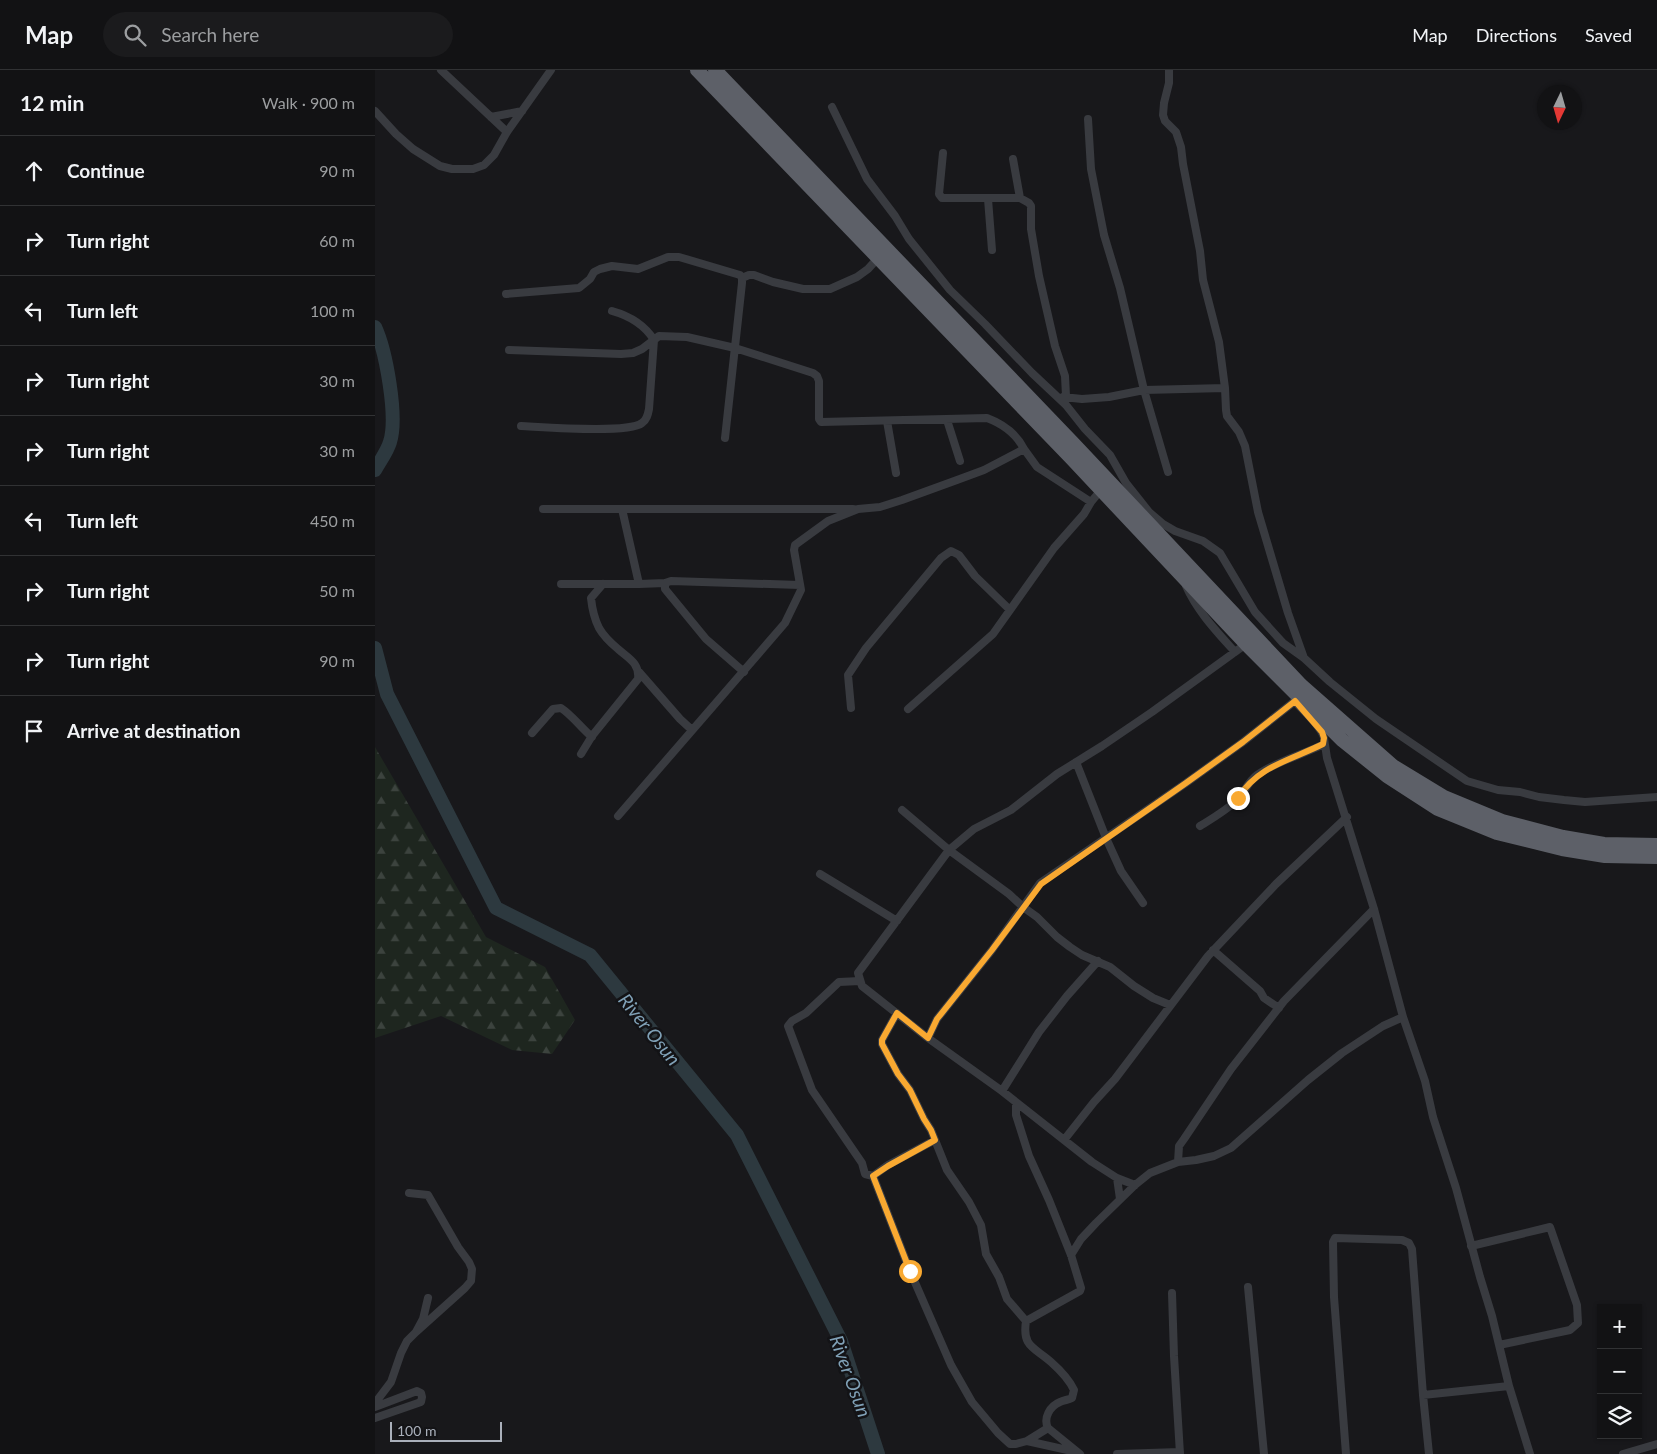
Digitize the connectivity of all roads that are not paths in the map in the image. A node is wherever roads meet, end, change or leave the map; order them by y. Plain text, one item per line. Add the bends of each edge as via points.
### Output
1 (441, 70) edge
2 (551, 70) edge
3 (697, 70) edge
4 (715, 70) edge
5 (1169, 70) edge
6 (832, 107) dead end
7 (375, 111) edge
8 (522, 111) junction
9 (491, 117) junction
10 (1088, 119) dead end
11 (507, 132) junction
12 (943, 152) dead end
13 (1013, 159) dead end
14 (1020, 198) junction
15 (988, 199) junction
16 (993, 250) dead end
17 (878, 258) junction
18 (742, 278) junction
19 (506, 294) dead end
20 (612, 311) dead end
21 (654, 340) junction
22 (735, 348) junction
23 (509, 350) dead end
24 (1225, 388) junction
25 (1144, 390) junction
26 (1066, 396) junction
27 (1057, 398) junction
28 (947, 420) junction
29 (887, 421) junction
30 (521, 426) dead end
31 (725, 438) dead end
32 (1024, 449) junction
33 (960, 461) dead end
34 (1117, 470) junction
35 (1168, 472) dead end
36 (897, 473) dead end
37 (1105, 486) junction
38 (1091, 502) junction
39 (543, 508) dead end
40 (622, 509) junction
41 (827, 509) junction
42 (858, 509) junction
43 (828, 521) junction
44 (1183, 576) junction
45 (665, 583) junction
46 (561, 584) dead end
47 (603, 584) junction
48 (639, 584) junction
49 (800, 585) junction
50 (1010, 610) junction
51 (1246, 644) junction
52 (1235, 652) junction
53 (1304, 658) junction
54 (639, 672) junction
55 (744, 672) junction
56 (1296, 698) junction
57 (851, 708) dead end
58 (908, 710) dead end
59 (692, 730) junction
60 (531, 733) dead end
61 (592, 737) junction
62 (1323, 744) junction
63 (581, 754) dead end
64 (1077, 762) junction
65 (1657, 797) edge
66 (902, 810) dead end
67 (619, 816) dead end
68 (1347, 817) junction
69 (1200, 826) dead end
70 (1106, 838) junction
71 (1657, 845) edge
72 (949, 850) junction
73 (1657, 857) edge
74 (820, 874) dead end
75 (1143, 903) dead end
76 (1023, 907) junction
77 (1374, 909) junction
78 (897, 921) junction
79 (1213, 950) junction
80 (1098, 961) junction
81 (860, 980) junction
82 (1170, 1005) junction
83 (1279, 1008) junction
84 (897, 1013) junction
85 (1403, 1017) junction
86 (928, 1038) junction
87 (1002, 1091) junction
88 (1016, 1103) junction
89 (935, 1140) junction
90 (1064, 1140) junction
91 (1178, 1162) junction
92 (873, 1176) junction
93 (1117, 1178) junction
94 (1135, 1185) junction
95 (409, 1193) dead end
96 (1120, 1200) junction
97 (1471, 1246) junction
98 (1071, 1256) junction
99 (1248, 1287) dead end
100 (1172, 1293) dead end
101 (428, 1298) dead end
102 (1026, 1321) junction
103 (416, 1332) junction
104 (1499, 1345) junction
105 (1509, 1386) junction
106 (1423, 1395) junction
107 (375, 1403) edge
108 (375, 1407) edge
109 (375, 1418) edge
110 (1048, 1428) junction
111 (1039, 1434) junction
112 (1027, 1440) junction
113 (1657, 1444) edge
114 (1052, 1448) junction
115 (1079, 1453) edge
116 (1180, 1453) edge
117 (1117, 1454) edge
118 (1264, 1454) edge
119 (1347, 1454) edge
120 (1429, 1454) edge
121 (1530, 1454) edge
122 (1623, 1454) edge

1 - 9 street
2 - 8 street
3 - 17 highway
4 - 37 highway
5 - 24 street via 1163,115 1176,132 1181,147
6 - 27 street via 867,178 909,239 949,290
7 - 11 street via 413,149 440,166 452,169 473,169 484,165
8 - 9 street
8 - 11 street
9 - 11 street
10 - 25 street via 1091,169 1103,235 1120,288
12 - 15 street via 940,196
13 - 14 street
14 - 15 street
14 - 26 street via 1031,206 1031,229 1039,276 1065,376
15 - 16 street
17 - 18 street via 857,277 830,289 803,289 754,275
17 - 37 highway
18 - 19 street via 690,260 668,257 638,269 612,266 600,269 579,288
18 - 22 street
20 - 21 street via 643,325
21 - 22 street via 659,336 687,337
21 - 23 street via 633,353 621,354
21 - 30 street via 649,409 642,424 598,430
22 - 29 street via 813,373 819,381 821,422
22 - 31 street
24 - 25 street
24 - 53 street via 1227,416 1245,446 1258,512
25 - 26 street via 1109,397 1082,399
25 - 35 street
26 - 27 street
27 - 34 street via 1109,455
28 - 29 street
28 - 32 street via 987,418 997,421 1013,433
28 - 33 street
29 - 36 street
32 - 38 street via 1037,466
32 - 42 street via 957,480 901,500
34 - 37 street
34 - 53 street via 1149,512 1163,524 1203,541 1220,553 1255,612 1283,643
37 - 38 street
37 - 44 highway
37 - 71 highway via 1301,685 1393,766 1444,797 1502,821 1604,844
38 - 50 street
39 - 40 street
40 - 41 street
40 - 48 street
41 - 42 street
41 - 43 street
42 - 43 street
43 - 49 street via 795,545
44 - 51 highway
44 - 52 street via 1191,597
45 - 48 street
45 - 49 street
45 - 55 street via 665,589 706,639
46 - 47 street
47 - 48 street
47 - 54 street via 591,598 599,628 630,658
49 - 55 street via 799,595 785,623
50 - 57 street via 975,576 959,555 951,552 941,558 866,648 848,675
50 - 58 street via 993,634
51 - 52 street
51 - 56 highway
52 - 64 street
53 - 65 street via 1376,718 1474,784 1585,802
54 - 59 street
54 - 61 street via 638,679
55 - 59 street
56 - 62 street via 1322,732
56 - 70 street via 1243,742
56 - 73 highway via 1387,776 1438,809 1497,833 1562,849 1605,856
59 - 67 street
60 - 61 street via 553,709 561,708
61 - 63 street
62 - 68 street
62 - 69 street via 1257,776 1238,798
64 - 70 street
64 - 72 street via 1011,810 974,829
66 - 72 street
68 - 77 street
68 - 79 street
70 - 75 street via 1121,871
70 - 76 street via 1041,884
72 - 76 street
72 - 78 street
74 - 78 street
76 - 80 street via 1082,955
76 - 86 street via 937,1019
77 - 83 street
77 - 85 street
78 - 81 street via 858,973
79 - 82 street
79 - 83 street
80 - 82 street via 1153,998
80 - 87 street via 1039,1032
81 - 84 street via 862,986
81 - 92 street via 839,982 788,1026 812,1090 862,1163 865,1174
82 - 90 street
83 - 91 street via 1231,1069 1179,1146
84 - 86 street
84 - 89 street via 882,1044
85 - 91 street via 1342,1053 1231,1148 1214,1156
85 - 97 street via 1425,1081
86 - 87 street
87 - 88 street
88 - 90 street
88 - 98 street via 1016,1115 1029,1156
89 - 92 street
89 - 102 street via 947,1170 981,1225 986,1254 1007,1299
90 - 93 street
91 - 94 street via 1150,1174
92 - 112 street via 951,1365 972,1402 1006,1441 1016,1444
93 - 94 street
93 - 96 street
94 - 96 street
95 - 103 street via 429,1194 457,1248 472,1269 471,1281 465,1288
96 - 98 street via 1081,1239
97 - 104 street
97 - 104 street via 1550,1227 1577,1304 1578,1323 1570,1330
98 - 102 street via 1081,1284 1080,1291
99 - 118 street
100 - 116 street
101 - 103 street
102 - 110 street via 1025,1336 1030,1346 1066,1376 1075,1390 1072,1398 1061,1401 1050,1410 1046,1419
103 - 107 street via 401,1353 391,1382
104 - 105 street
105 - 106 street
105 - 121 street
106 - 119 street via 1409,1243 1402,1240 1335,1238 1334,1297
106 - 120 street
108 - 109 street via 417,1391 421,1393 421,1402
110 - 111 street
110 - 115 street
111 - 112 street
111 - 114 street
112 - 114 street
113 - 122 street
114 - 115 street
116 - 117 street

